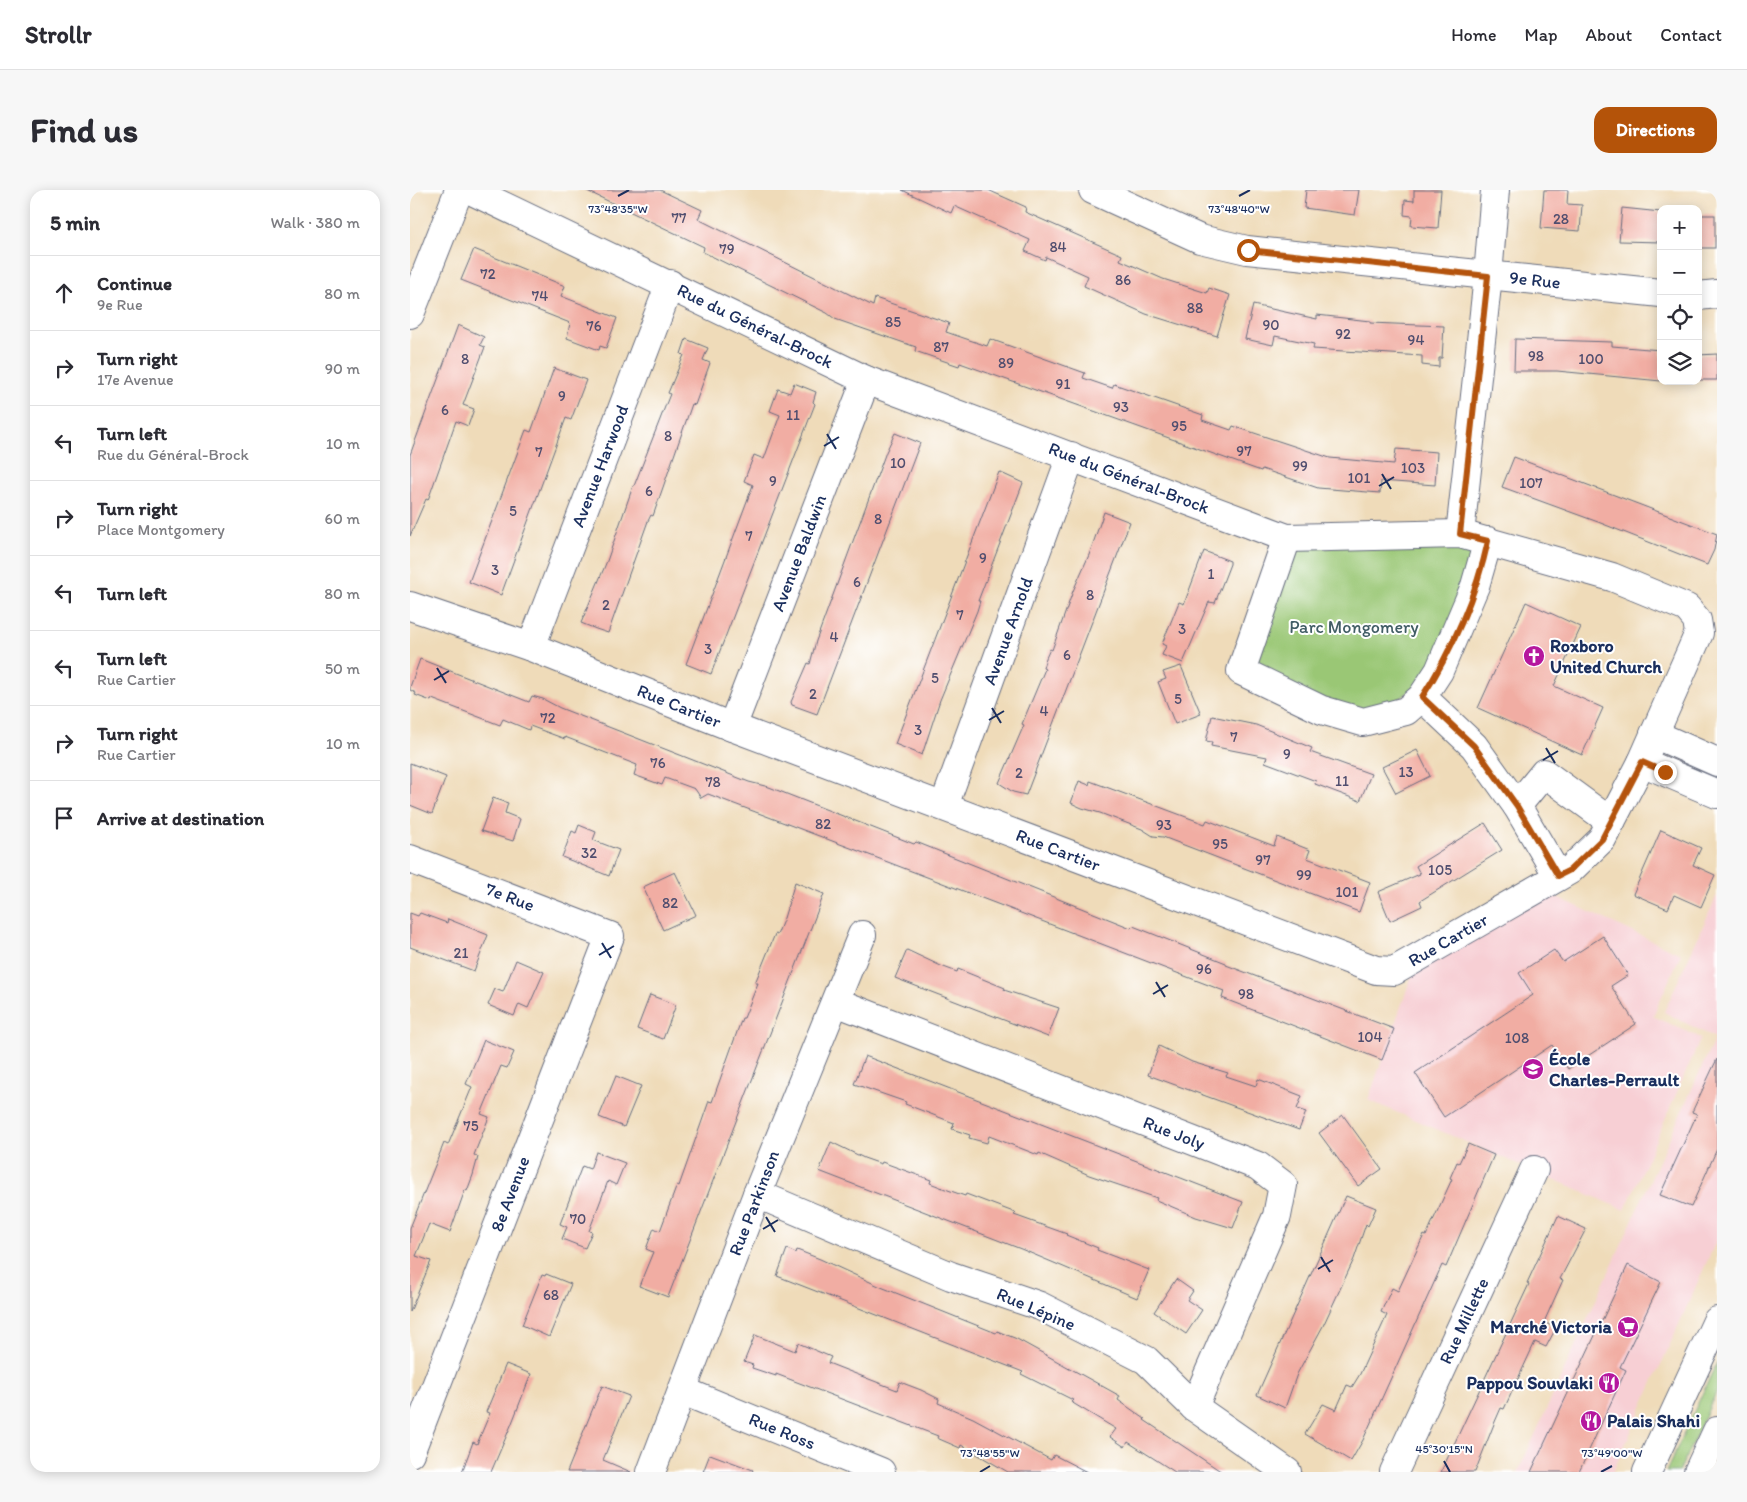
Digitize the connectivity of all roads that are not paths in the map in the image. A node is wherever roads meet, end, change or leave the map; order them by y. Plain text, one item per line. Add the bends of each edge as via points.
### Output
1 (459, 190) edge
2 (470, 190) edge
3 (1093, 190) edge
4 (1495, 190) edge
5 (1488, 276) junction
6 (670, 284) junction
7 (1657, 293) edge
8 (1717, 294) edge
9 (1702, 296) edge
10 (410, 314) edge
11 (866, 380) junction
12 (1071, 456) junction
13 (1460, 534) junction
14 (1287, 538) junction
15 (1488, 541) junction
16 (410, 606) edge
17 (531, 647) junction
18 (1422, 697) junction
19 (732, 727) junction
20 (1654, 734) junction
21 (1642, 762) junction
22 (1717, 762) edge
23 (1717, 794) edge
24 (944, 806) junction
25 (1517, 806) junction
26 (1611, 822) junction
27 (410, 859) edge
28 (1558, 876) junction
29 (610, 936) joint
30 (862, 936) dead end
31 (836, 1002) junction
32 (1534, 1170) dead end
33 (757, 1194) junction
34 (1717, 1322) edge
35 (683, 1391) junction
36 (1194, 1407) junction
37 (1717, 1431) edge
38 (410, 1453) edge
39 (877, 1471) edge
40 (651, 1472) edge
41 (1287, 1472) edge
42 (1394, 1472) edge
43 (1647, 1472) edge
44 (1698, 1472) edge

1 - 10 street
2 - 6 street, Rue du Général-Brock
3 - 5 street, 9e Rue via 1200,240 1248,250
4 - 5 street
5 - 7 street, 9e Rue
5 - 13 street
6 - 11 street, Rue du Général-Brock
6 - 17 street, Avenue Harwood
8 - 9 street
11 - 12 street, Rue du Général-Brock
11 - 19 street, Avenue Baldwin
12 - 14 street, Rue du Général-Brock
12 - 24 street, Avenue Arnold
13 - 14 street, Rue du Général-Brock
13 - 15 street, Rue du Général-Brock
14 - 18 street via 1240,671 1322,710 1363,722 1406,710
15 - 18 street via 1475,586 1439,672
15 - 20 street, Rue du Général-Brock via 1612,577 1687,608 1697,620 1699,633
16 - 17 street, Rue Cartier
17 - 19 street, Rue Cartier
18 - 25 street via 1474,746
19 - 24 street, Rue Cartier
20 - 21 street, Rue Cartier
20 - 22 street
21 - 23 street
21 - 26 street, Rue Cartier
24 - 28 street, Rue Cartier via 1376,970 1394,971
25 - 26 street via 1544,773
25 - 28 street
26 - 28 street, Rue Cartier via 1602,839 1570,870
27 - 29 street, 7e Rue
29 - 38 street, 8e Avenue
30 - 31 street, Rue Parkinson
31 - 33 street, Rue Parkinson
31 - 36 street, Rue Joly via 1258,1166 1283,1185 1277,1216
32 - 42 street, Rue Millette
33 - 35 street, Rue Parkinson
33 - 36 street, Rue Lépine via 951,1276 1040,1306 1146,1360
34 - 43 street
35 - 39 street, Rue Ross
35 - 40 street, Rue Parkinson
36 - 41 street, Rue Lépine
37 - 44 street

